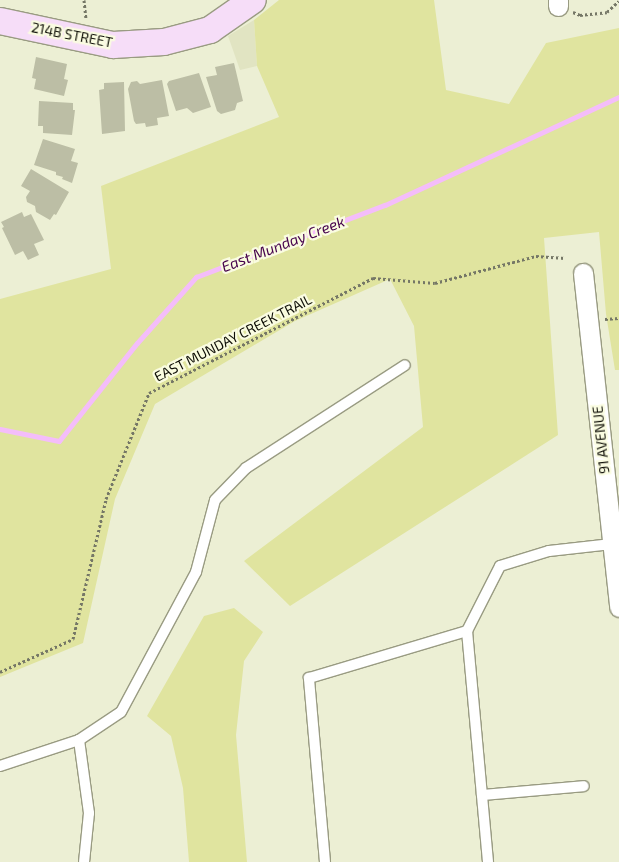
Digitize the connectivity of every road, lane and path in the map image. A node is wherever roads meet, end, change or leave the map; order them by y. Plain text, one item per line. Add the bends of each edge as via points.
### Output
1 (253, 0) edge
2 (619, 1) edge
3 (558, 3) edge
4 (0, 21) edge
5 (565, 258) dead end
6 (583, 273) dead end
7 (405, 365) dead end
8 (612, 544) junction
9 (619, 607) edge
10 (467, 631) junction
11 (0, 672) edge
12 (79, 740) junction
13 (0, 766) edge
14 (584, 786) dead end
15 (482, 795) junction
16 (84, 862) edge
17 (325, 862) edge
18 (488, 862) edge

1 - 4 street, 214B STREET via 210,30 164,42 113,45
2 - 3 path via 607,12 580,15
5 - 11 path, EAST MUNDAY CREEK TRAIL via 536,256 435,283 373,278 149,394 106,499 73,639
6 - 8 street, 91 AVENUE
7 - 12 lane via 246,468 215,500 196,572 121,712
8 - 9 street, 91 AVENUE
8 - 10 lane via 549,550 500,566
10 - 15 lane
10 - 17 lane via 309,678
12 - 13 lane
12 - 16 lane via 89,813
14 - 15 lane
15 - 18 lane

